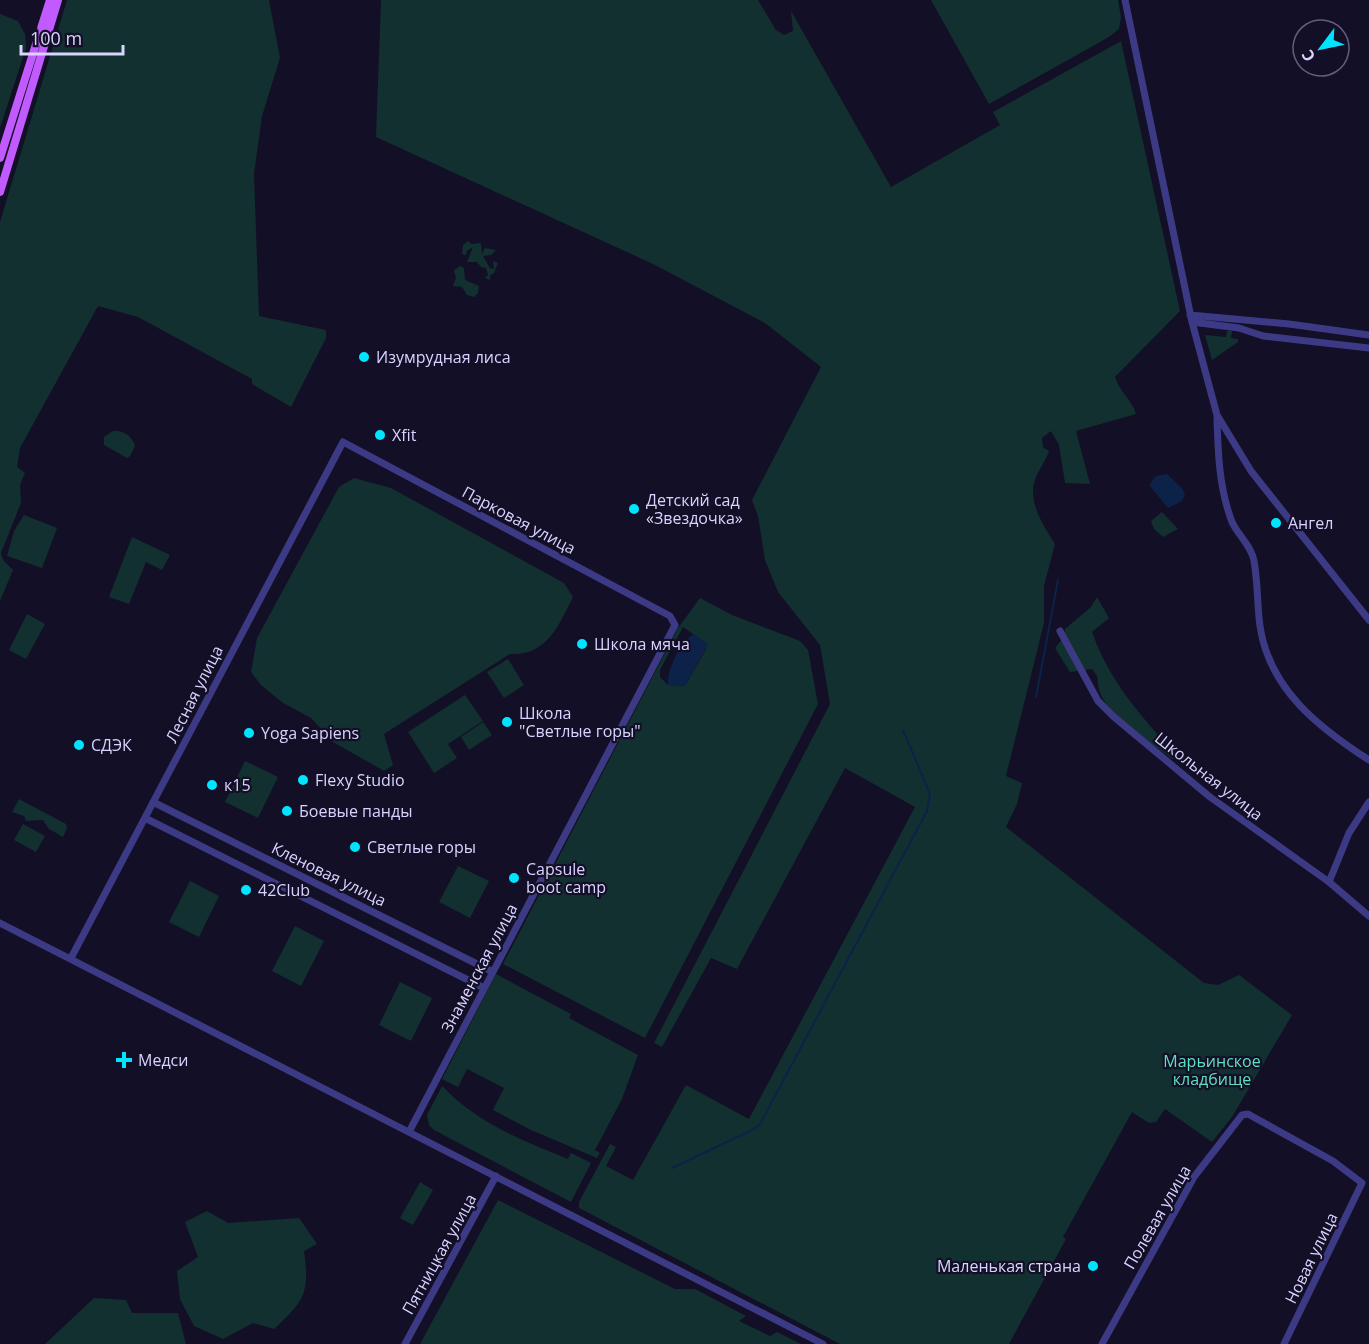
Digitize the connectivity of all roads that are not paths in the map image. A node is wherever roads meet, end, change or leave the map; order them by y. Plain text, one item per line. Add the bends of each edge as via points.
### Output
1 (50, 0) edge
2 (58, 0) edge
3 (1125, 0) edge
4 (0, 158) edge
5 (0, 192) edge
6 (1191, 319) junction
7 (1369, 335) edge
8 (1369, 348) edge
9 (1217, 415) junction
10 (343, 442) joint
11 (1369, 620) edge
12 (674, 628) joint
13 (1060, 631) dead end
14 (1369, 760) edge
15 (153, 801) junction
16 (1369, 802) edge
17 (145, 818) junction
18 (1329, 882) junction
19 (1369, 916) edge
20 (0, 923) edge
21 (71, 958) junction
22 (492, 972) junction
23 (484, 988) junction
24 (410, 1130) junction
25 (496, 1176) junction
26 (1366, 1183) edge
27 (405, 1344) edge
28 (823, 1344) edge
29 (1102, 1344) edge
30 (1284, 1344) edge

1 - 4 main road
2 - 5 main road
3 - 6 street
6 - 7 street via 1281,323
6 - 8 street via 1263,336
6 - 9 street
9 - 11 street via 1251,471
9 - 14 street via 1219,471 1230,516 1254,561 1260,628 1271,662 1311,719
10 - 12 street, Парковая улица via 670,616
10 - 15 street, Лесная улица
12 - 22 street, Знаменская улица
13 - 18 street, Школьная улица via 1098,701 1114,717 1210,797
15 - 17 street, Лесная улица
15 - 22 street, Кленовая улица
16 - 18 street via 1349,833
17 - 21 street, Лесная улица
17 - 23 street, Кленовая улица
18 - 19 street, Школьная улица
20 - 21 street
21 - 24 street
22 - 23 street, Знаменская улица
23 - 24 street, Знаменская улица
24 - 25 street
25 - 27 street, Пятницкая улица
25 - 28 street
26 - 29 street, Полевая улица via 1248,1114 1238,1119 1194,1177
26 - 30 street, Новая улица

